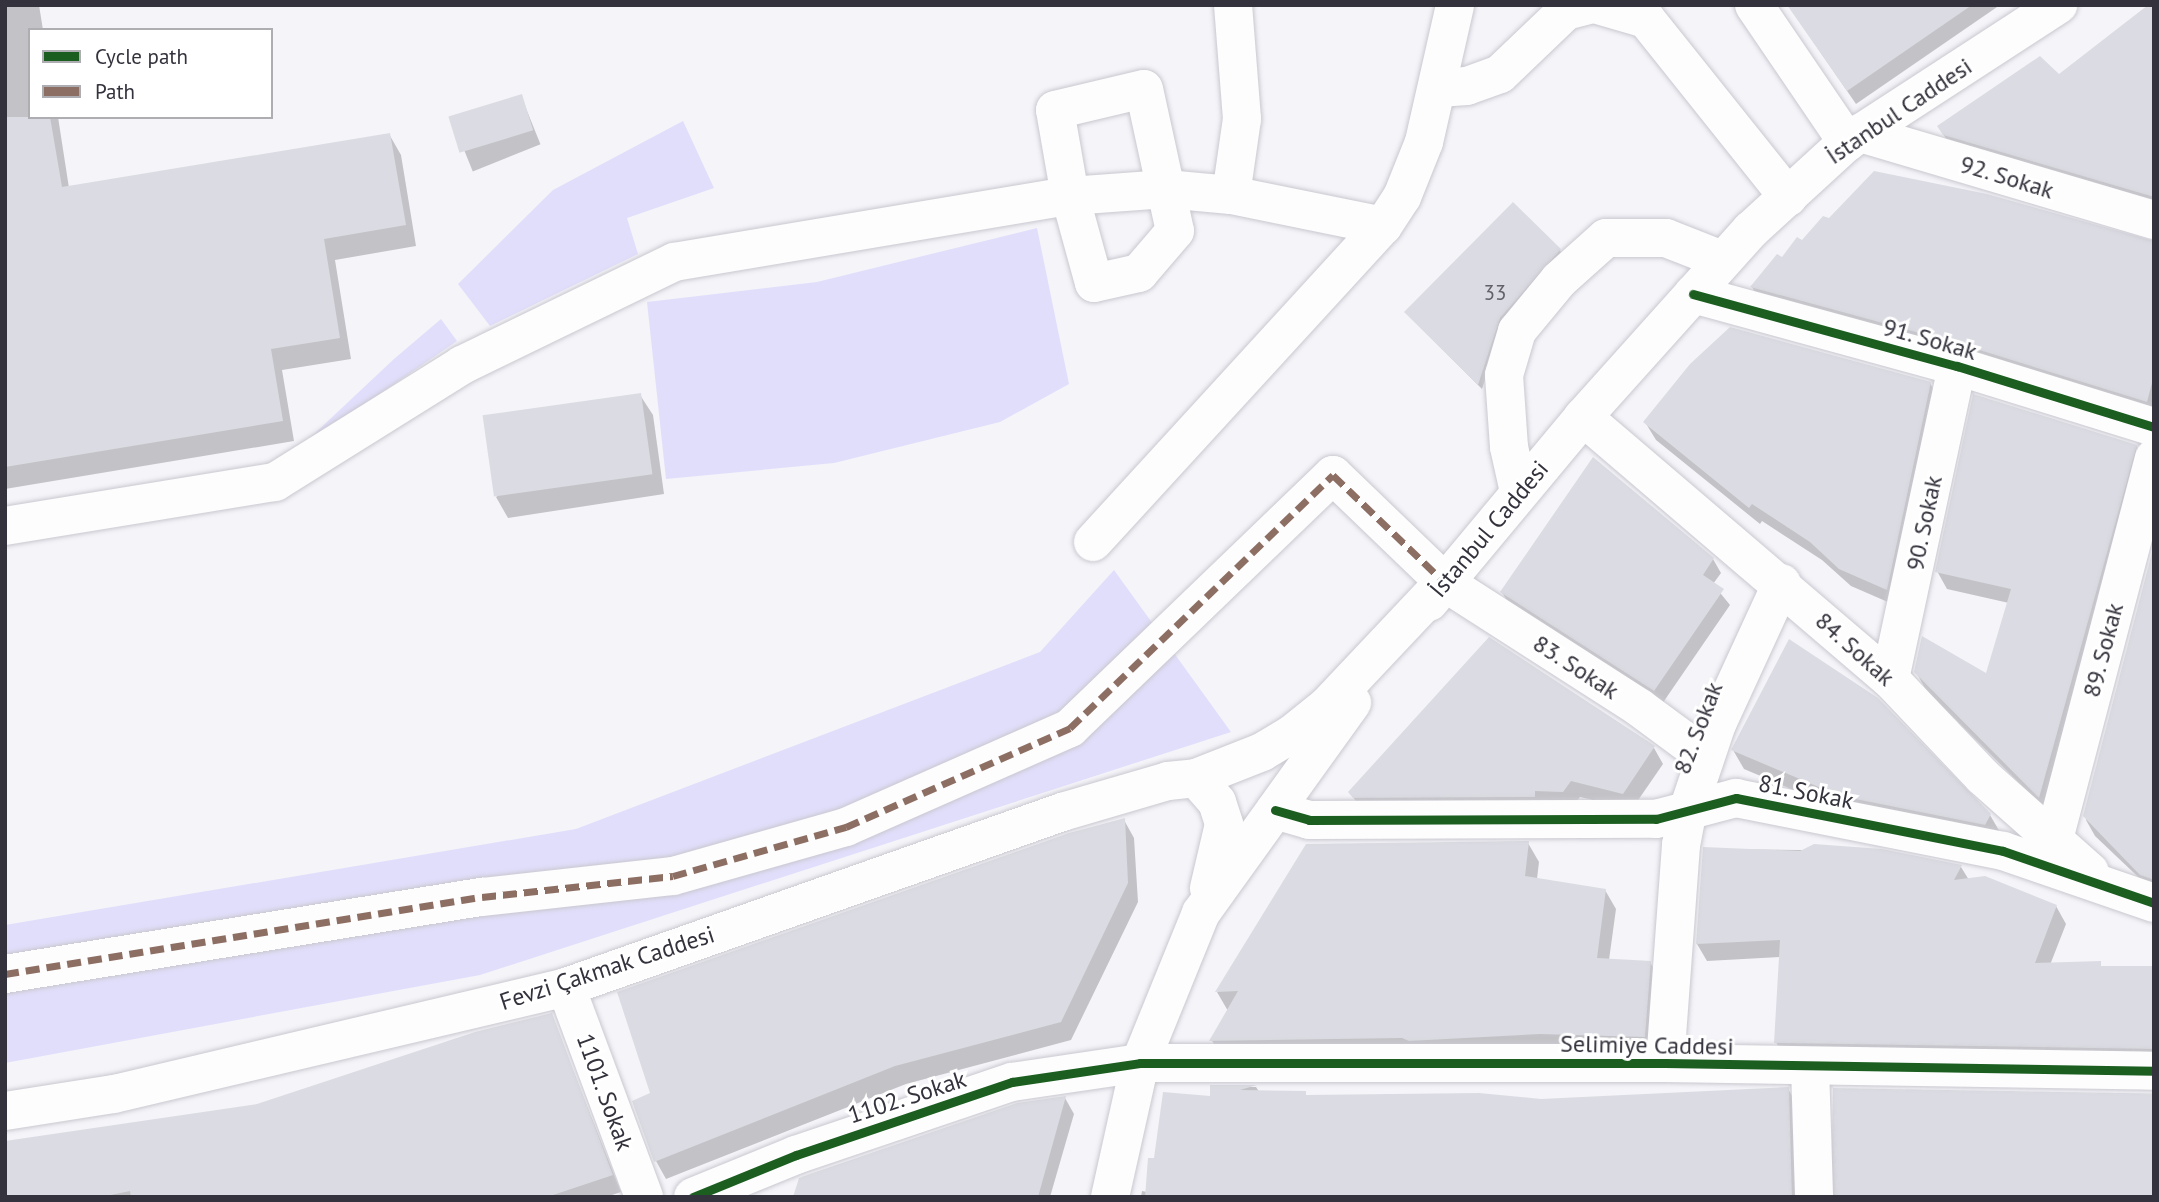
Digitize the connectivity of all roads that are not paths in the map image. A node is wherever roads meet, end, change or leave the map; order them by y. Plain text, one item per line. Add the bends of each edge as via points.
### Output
1 (1233, 5) edge
2 (1455, 5) edge
3 (1588, 5) edge
4 (1598, 5) edge
5 (1754, 5) edge
6 (2058, 5) edge
7 (1438, 88) junction
8 (1854, 137) junction
9 (1166, 189) junction
10 (1231, 195) junction
11 (1070, 196) junction
12 (1788, 197) junction
13 (2154, 220) edge
14 (1383, 226) junction
15 (1722, 260) junction
16 (1693, 294) junction
17 (1957, 366) junction
18 (1583, 417) junction
19 (2154, 427) edge
20 (2154, 458) edge
21 (1519, 492) junction
22 (5, 526) edge
23 (1093, 542) dead end
24 (1444, 582) junction
25 (1782, 583) junction
26 (1890, 679) junction
27 (1705, 756) junction
28 (1196, 778) junction
29 (1275, 810) junction
30 (1688, 810) junction
31 (2053, 843) junction
32 (2116, 892) junction
33 (2154, 903) edge
34 (1200, 913) junction
35 (5, 974) edge
36 (566, 987) junction
37 (1140, 1063) junction
38 (1664, 1063) junction
39 (1810, 1067) junction
40 (2154, 1071) edge
41 (5, 1111) edge
42 (644, 1197) edge
43 (693, 1197) edge
44 (1110, 1197) edge
45 (1814, 1197) edge

1 - 10 street via 1242,119
2 - 7 street
3 - 7 street via 1566,11 1500,75 1467,86
4 - 12 street via 1646,19
5 - 8 street
6 - 8 street, İstanbul Caddesi
7 - 14 street via 1424,142 1402,197
8 - 12 street, İstanbul Caddesi
8 - 13 street, 92. Sokak
9 - 10 street
9 - 11 street
9 - 11 street via 1175,231 1139,273 1094,283
9 - 11 street via 1144,89 1055,110
10 - 14 street
11 - 22 street via 674,262 462,365 275,482
12 - 15 street, İstanbul Caddesi
14 - 23 street
15 - 16 street, İstanbul Caddesi
15 - 21 street via 1666,238 1606,238 1559,280 1517,331 1504,375 1509,447
16 - 17 street, 91. Sokak
16 - 18 street, İstanbul Caddesi
17 - 19 street, 91. Sokak
17 - 26 street, 90. Sokak
18 - 21 street, İstanbul Caddesi
18 - 25 street, 84. Sokak
20 - 31 street, 89. Sokak
21 - 24 street, İstanbul Caddesi
24 - 27 street, 83. Sokak via 1640,708
24 - 28 street, Fevzi Çakmak Caddesi via 1327,706 1292,734 1262,752
24 - 29 street, İstanbul Caddesi
24 - 35 street, 83. Sokak via 1333,475 1070,728 846,827 673,877 482,897
25 - 26 street, 84. Sokak
25 - 27 street, 82. Sokak
26 - 31 street, 84. Sokak
27 - 30 street, 82. Sokak
28 - 34 street via 1217,802 1224,824 1220,855
28 - 36 street, Fevzi Çakmak Caddesi via 1168,780 1062,812
29 - 30 street, 81. Sokak via 1323,820 1656,819
29 - 34 street, İstanbul Caddesi
30 - 32 street, 81. Sokak via 1736,797 2003,851
30 - 38 street, 82. Sokak via 1681,845
31 - 32 street, 84. Sokak
32 - 33 street, 81. Sokak
34 - 37 street, İstanbul Caddesi
36 - 41 street, Fevzi Çakmak Caddesi via 114,1094
36 - 42 street, 1101. Sokak
37 - 38 street, Selimiye Caddesi
37 - 43 street, 1102. Sokak via 1012,1082 796,1155
37 - 44 street, İstanbul Caddesi
38 - 39 street, Selimiye Caddesi
39 - 40 street, Selimiye Caddesi
39 - 45 street

